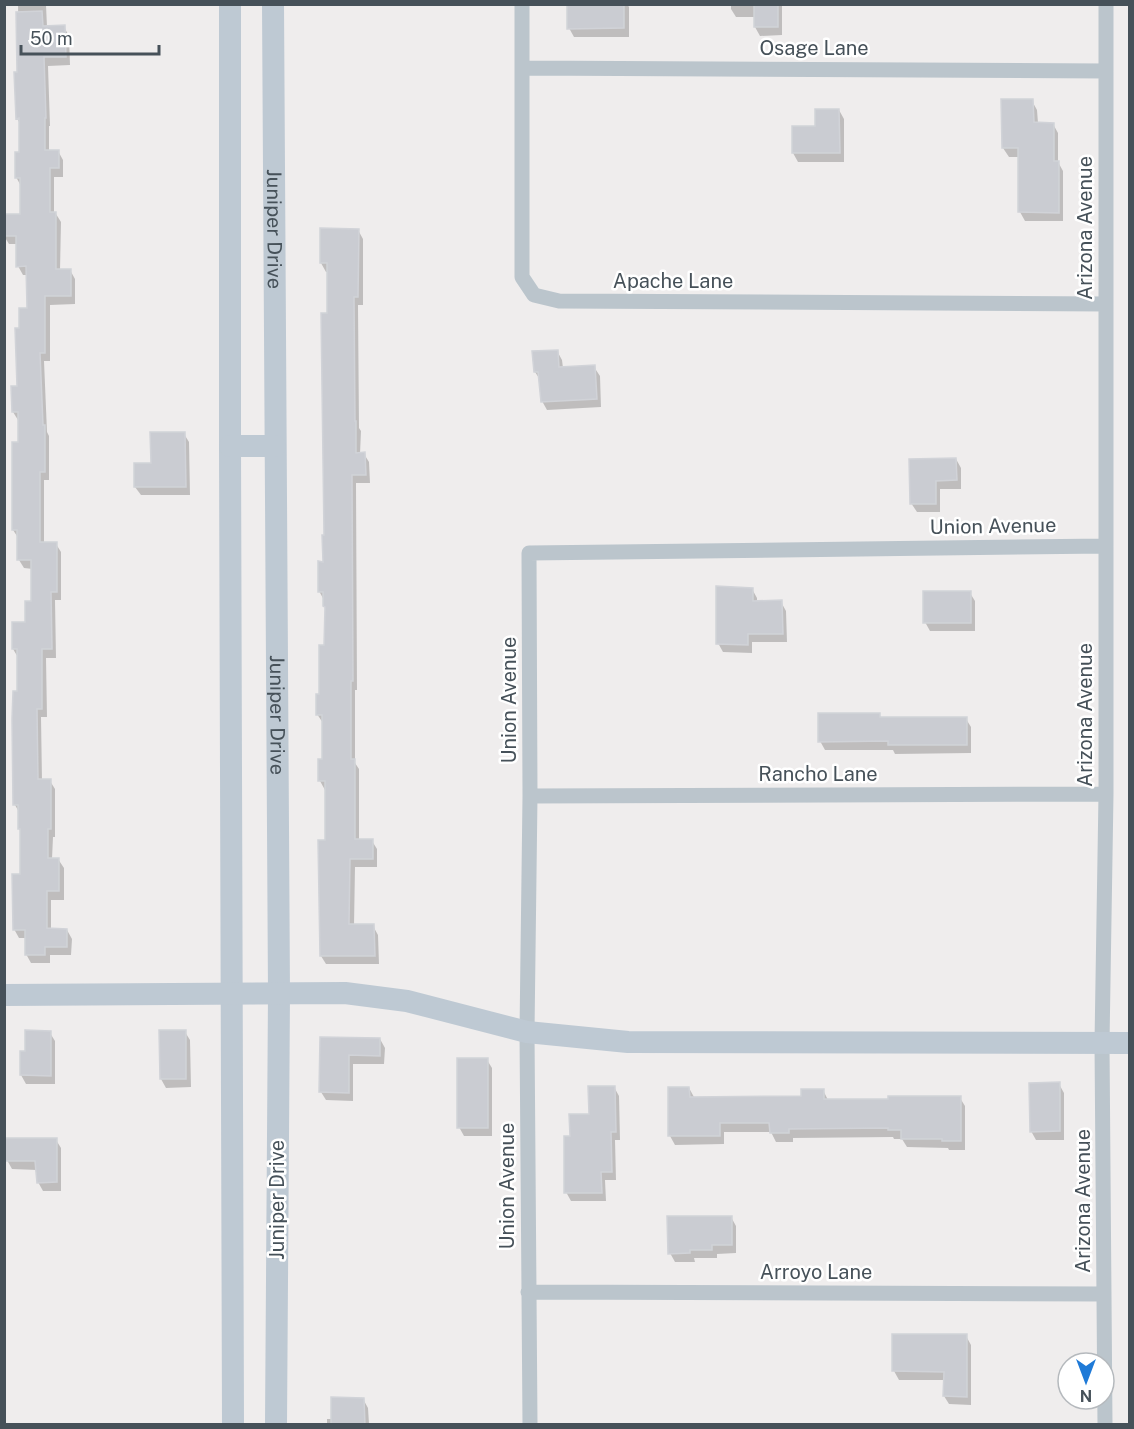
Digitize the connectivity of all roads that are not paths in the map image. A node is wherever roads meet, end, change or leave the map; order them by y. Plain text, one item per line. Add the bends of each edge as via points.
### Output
1 (230, 4) edge
2 (273, 4) edge
3 (522, 4) edge
4 (1106, 4) edge
5 (522, 68) junction
6 (1106, 71) junction
7 (1106, 303) junction
8 (230, 446) junction
9 (276, 446) junction
10 (1106, 546) junction
11 (1106, 794) junction
12 (530, 796) junction
13 (231, 993) junction
14 (279, 993) junction
15 (4, 995) edge
16 (527, 1032) junction
17 (1102, 1043) junction
18 (1130, 1043) edge
19 (528, 1292) junction
20 (1104, 1293) junction
21 (233, 1425) edge
22 (276, 1425) edge
23 (530, 1425) edge
24 (1105, 1425) edge

1 - 8 street
2 - 9 street, Juniper Drive
3 - 5 street, Apache Lane
4 - 6 street, Arizona Avenue
5 - 6 street, Osage Lane
5 - 7 street, Apache Lane via 522,277 534,295 558,301
6 - 7 street, Arizona Avenue
7 - 10 street, Arizona Avenue
8 - 9 street
8 - 13 street
9 - 14 street, Juniper Drive
10 - 11 street, Arizona Avenue
10 - 12 street, Union Avenue via 529,553
11 - 12 street, Rancho Lane
11 - 17 street, Arizona Avenue
12 - 16 street, Union Avenue
13 - 14 street
13 - 15 street
13 - 21 street
14 - 16 street via 345,993 407,1001
14 - 22 street, Juniper Drive
16 - 17 street via 628,1042
16 - 19 street, Union Avenue
17 - 18 street
17 - 20 street, Arizona Avenue
19 - 20 street, Arroyo Lane
19 - 23 street, Union Avenue
20 - 24 street, Arizona Avenue

